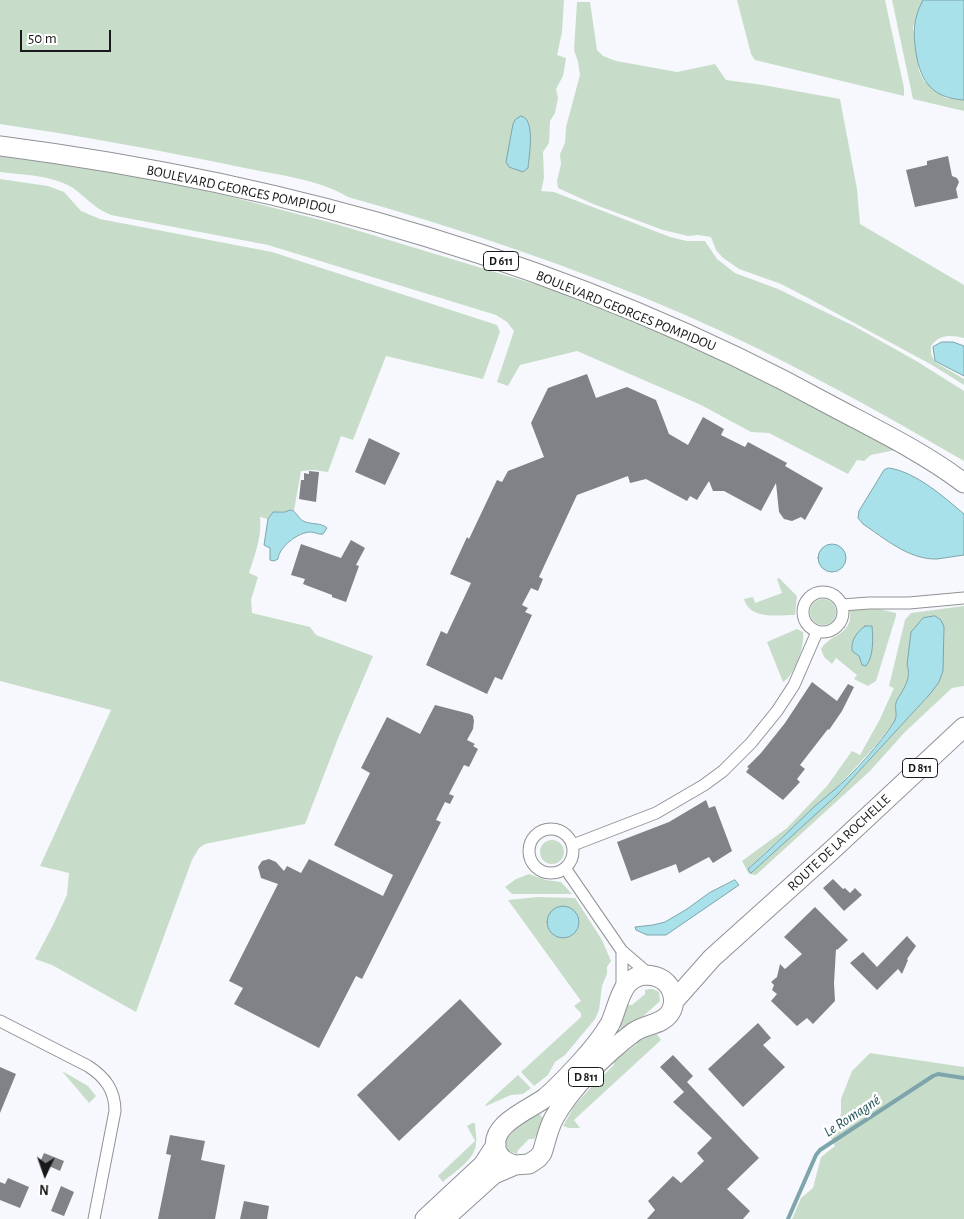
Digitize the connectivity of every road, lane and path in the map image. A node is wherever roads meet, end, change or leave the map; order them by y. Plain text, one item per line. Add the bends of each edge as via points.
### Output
1 (0, 138) edge
2 (0, 146) edge
3 (964, 470) edge
4 (964, 482) edge
5 (964, 598) edge
6 (842, 605) junction
7 (817, 632) junction
8 (964, 727) edge
9 (573, 845) junction
10 (565, 868) junction
11 (622, 951) junction
12 (712, 958) junction
13 (655, 976) junction
14 (622, 990) junction
15 (674, 1001) junction
16 (0, 1021) edge
17 (496, 1145) junction
18 (515, 1166) junction
19 (94, 1219) edge
20 (425, 1219) edge
21 (444, 1219) edge

1 - 3 main road, BOULEVARD GEORGES POMPIDOU / D 611 via 141,160 268,185 398,220 526,261 643,307 754,356
2 - 4 main road, BOULEVARD GEORGES POMPIDOU / D 611 via 139,167 267,193 397,228 524,269 648,318 759,368 936,463
5 - 6 street
6 - 7 street via 840,624 830,631
6 - 7 street via 826,592 807,599 803,609 804,620
7 - 9 street via 794,685 777,711 723,771 656,812
8 - 12 main road, ROUTE DE LA ROCHELLE / D 811
9 - 10 street via 572,857
9 - 10 street via 565,833 550,828 535,835 530,845 531,860 540,870 553,873
10 - 11 street
11 - 13 street
11 - 14 street
12 - 13 main road, ROUTE DE LA ROCHELLE / D 811 via 682,972
12 - 15 main road, ROUTE DE LA ROCHELLE / D 811
13 - 14 main road, ROUTE DE LA ROCHELLE / D 811 via 633,978
13 - 15 main road via 670,987
14 - 17 main road, D 811 via 613,1016 597,1043 546,1097 502,1126
15 - 18 main road, ROUTE DE LA ROCHELLE / D 811 via 667,1017 639,1029 603,1058 554,1118 538,1158 529,1164
16 - 19 street via 88,1066 111,1089 115,1111
17 - 18 main road via 499,1156
17 - 20 main road, D 811 via 483,1165
18 - 21 main road, ROUTE DE LA ROCHELLE / D 811 via 488,1179

